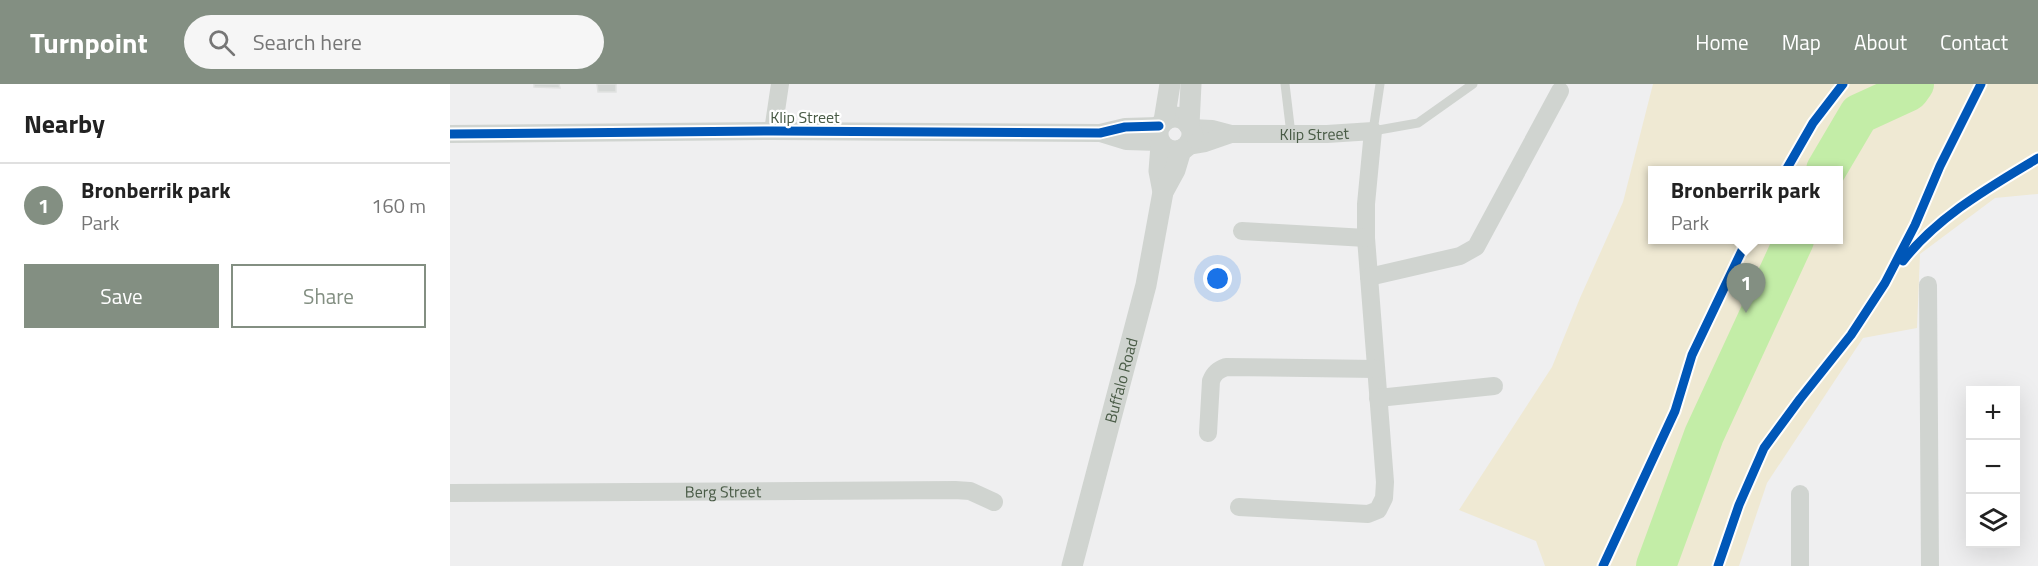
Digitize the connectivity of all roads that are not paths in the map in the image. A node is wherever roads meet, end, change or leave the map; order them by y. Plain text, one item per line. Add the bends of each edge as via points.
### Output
1 (780, 84) edge
2 (1170, 84) edge
3 (1191, 84) edge
4 (1285, 84) edge
5 (1380, 84) edge
6 (1473, 84) edge
7 (1560, 92) dead end
8 (1373, 131) junction
9 (772, 132) junction
10 (450, 134) edge
11 (1291, 134) junction
12 (1174, 135) junction
13 (1242, 231) dead end
14 (1366, 238) junction
15 (1369, 277) junction
16 (1928, 285) dead end
17 (1376, 369) junction
18 (1494, 386) dead end
19 (1378, 398) junction
20 (1208, 433) dead end
21 (450, 494) edge
22 (1800, 494) dead end
23 (994, 502) dead end
24 (1239, 507) dead end
25 (1072, 566) edge
26 (1800, 566) edge
27 (1930, 566) edge

1 - 9 street
2 - 12 street
3 - 12 street
4 - 11 lane
5 - 8 lane
6 - 8 lane via 1419,123
7 - 15 street via 1476,247 1460,256
8 - 11 street, Klip Street
8 - 14 street, Klip Street
9 - 10 street, Klip Street
9 - 12 street, Klip Street via 1100,133 1126,141
11 - 12 street, Klip Street via 1231,134 1212,129
12 - 25 street, Buffalo Road via 1175,170 1163,192 1146,285
13 - 14 street
14 - 15 street, Klip Street
15 - 17 street, Klip Street
16 - 27 street
17 - 19 street, Klip Street
17 - 20 street via 1218,370 1211,381
18 - 19 street
19 - 24 street, Klip Street via 1385,482 1378,510 1368,514
21 - 23 street, Berg Street via 955,490 970,491
22 - 26 street

